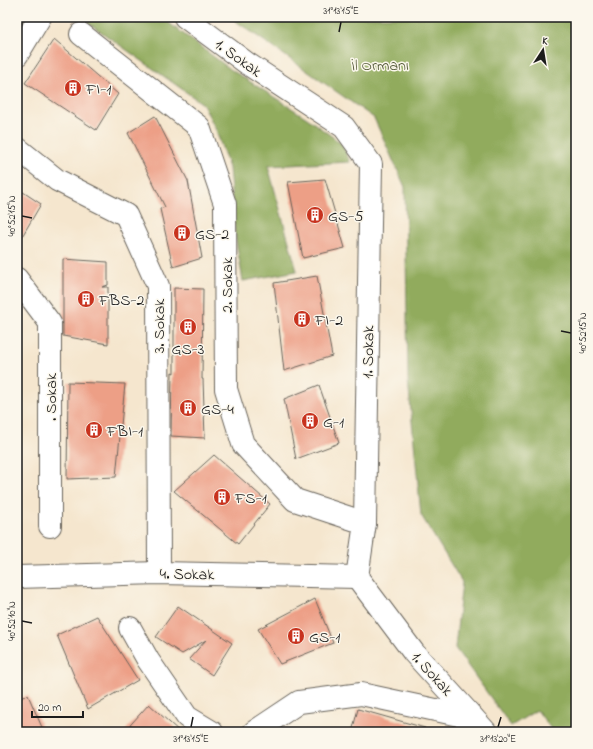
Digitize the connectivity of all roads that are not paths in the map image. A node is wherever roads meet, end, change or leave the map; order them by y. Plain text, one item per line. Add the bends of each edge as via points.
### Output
1 (40, 17) edge
2 (185, 17) edge
3 (81, 34) dead end
4 (17, 55) edge
5 (17, 148) edge
6 (17, 279) edge
7 (365, 523) junction
8 (50, 526) dead end
9 (159, 572) junction
10 (357, 576) junction
11 (17, 577) edge
12 (130, 628) dead end
13 (479, 725) edge
14 (212, 732) edge
15 (254, 732) edge

1 - 4 street
2 - 7 street, 1. Sokak via 248,64 344,127 371,164
3 - 7 street, 2. Sokak via 199,128 225,204 226,389 243,444 295,500
5 - 9 street, 3. Sokak via 57,180 126,215 158,286
6 - 8 street, . Sokak via 50,323
7 - 10 street, 1. Sokak
9 - 10 street, 4. Sokak
9 - 11 street, 4. Sokak
10 - 13 street, 1. Sokak via 414,653
12 - 14 street via 148,660 187,717
13 - 15 street via 362,694 299,702

